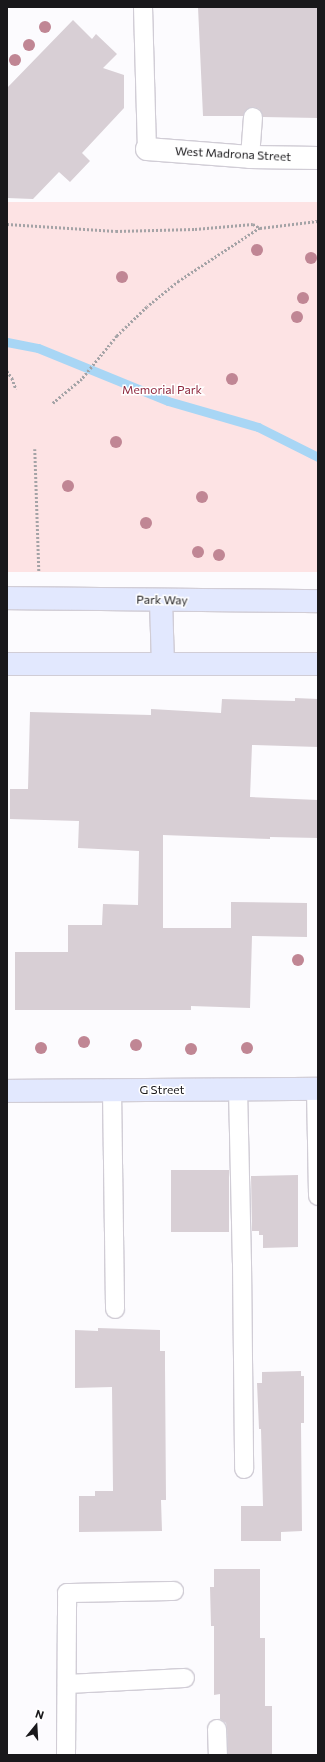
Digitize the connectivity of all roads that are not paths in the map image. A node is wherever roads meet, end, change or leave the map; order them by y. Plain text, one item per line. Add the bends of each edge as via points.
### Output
1 (143, 7) edge
2 (252, 116) dead end
3 (148, 149) joint
4 (250, 157) junction
5 (318, 158) edge
6 (7, 598) edge
7 (160, 601) junction
8 (318, 601) edge
9 (7, 664) edge
10 (163, 664) junction
11 (318, 664) edge
12 (238, 1089) junction
13 (317, 1089) edge
14 (112, 1090) junction
15 (7, 1091) edge
16 (318, 1196) edge
17 (115, 1309) dead end
18 (244, 1469) dead end
19 (174, 1591) dead end
20 (185, 1678) dead end
21 (66, 1684) junction
22 (217, 1729) dead end
23 (66, 1755) edge
24 (218, 1755) edge

1 - 3 lane
2 - 4 lane
3 - 4 street, West Madrona Street
4 - 5 street, West Madrona Street
6 - 7 street, Park Way
7 - 8 street, Park Way
7 - 10 street
9 - 10 street
10 - 11 street
12 - 13 street, G Street
12 - 14 street, G Street
12 - 18 lane
13 - 16 lane
14 - 15 street, G Street
14 - 17 lane
19 - 21 lane via 67,1593
20 - 21 lane
21 - 23 lane
22 - 24 lane

